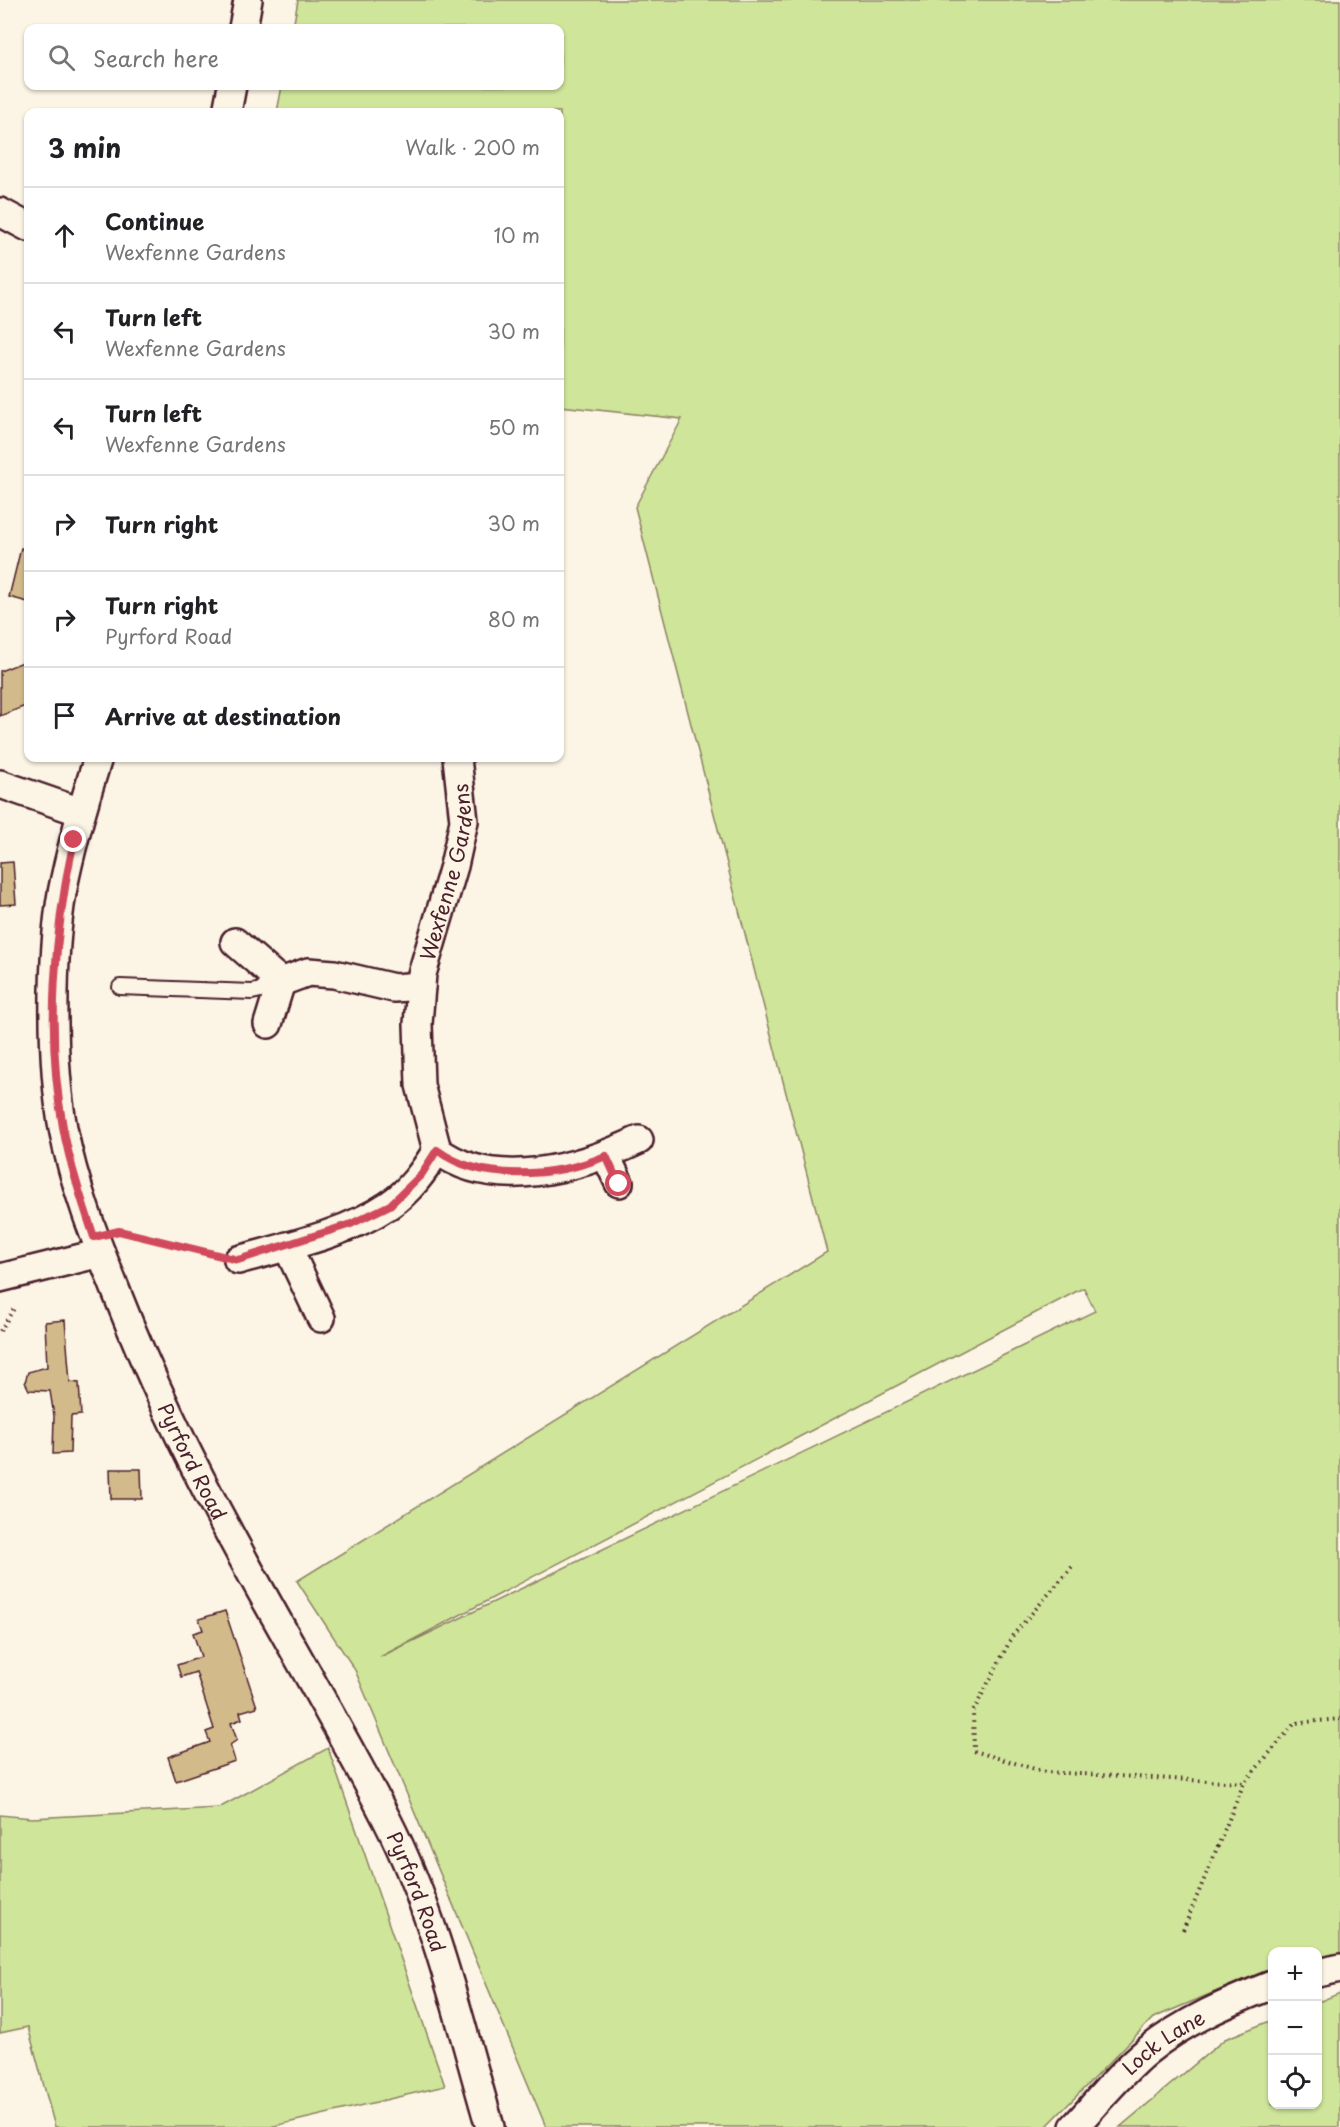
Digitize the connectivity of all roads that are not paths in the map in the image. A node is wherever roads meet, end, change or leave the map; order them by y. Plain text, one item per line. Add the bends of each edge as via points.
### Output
1 (248, 0) edge
2 (244, 24) edge
3 (231, 90) edge
4 (227, 108) edge
5 (0, 212) edge
6 (24, 225) edge
7 (97, 762) edge
8 (457, 762) edge
9 (0, 784) edge
10 (81, 812) junction
11 (235, 942) dead end
12 (278, 979) junction
13 (421, 986) junction
14 (120, 987) dead end
15 (268, 1024) dead end
16 (639, 1140) dead end
17 (437, 1150) junction
18 (606, 1156) junction
19 (619, 1184) dead end
20 (97, 1245) junction
21 (287, 1246) junction
22 (238, 1260) road end
23 (0, 1278) edge
24 (321, 1318) dead end
25 (1340, 1968) edge
26 (1322, 1972) edge
27 (1268, 1987) edge
28 (490, 2127) edge
29 (1074, 2127) edge

1 - 2 street
3 - 4 street
5 - 6 street
7 - 10 street, Pyrford Road
8 - 13 street, Wexfenne Gardens via 464,821
9 - 10 street
10 - 20 street, Pyrford Road via 62,896 55,1028 63,1125 74,1175
11 - 12 street
12 - 13 street, Wexfenne Gardens via 308,972 394,988
12 - 14 lane via 252,992
12 - 15 street
13 - 17 street, Wexfenne Gardens via 420,1085
16 - 18 street
17 - 18 street via 453,1162 494,1171 542,1172
17 - 21 street via 421,1175 390,1205 351,1224
18 - 19 street
20 - 23 street
20 - 28 street, Pyrford Road via 161,1396 228,1531 388,1822 437,1948
21 - 22 street
21 - 24 street
25 - 26 street
27 - 29 street, Lock Lane via 1185,2025 1147,2051

